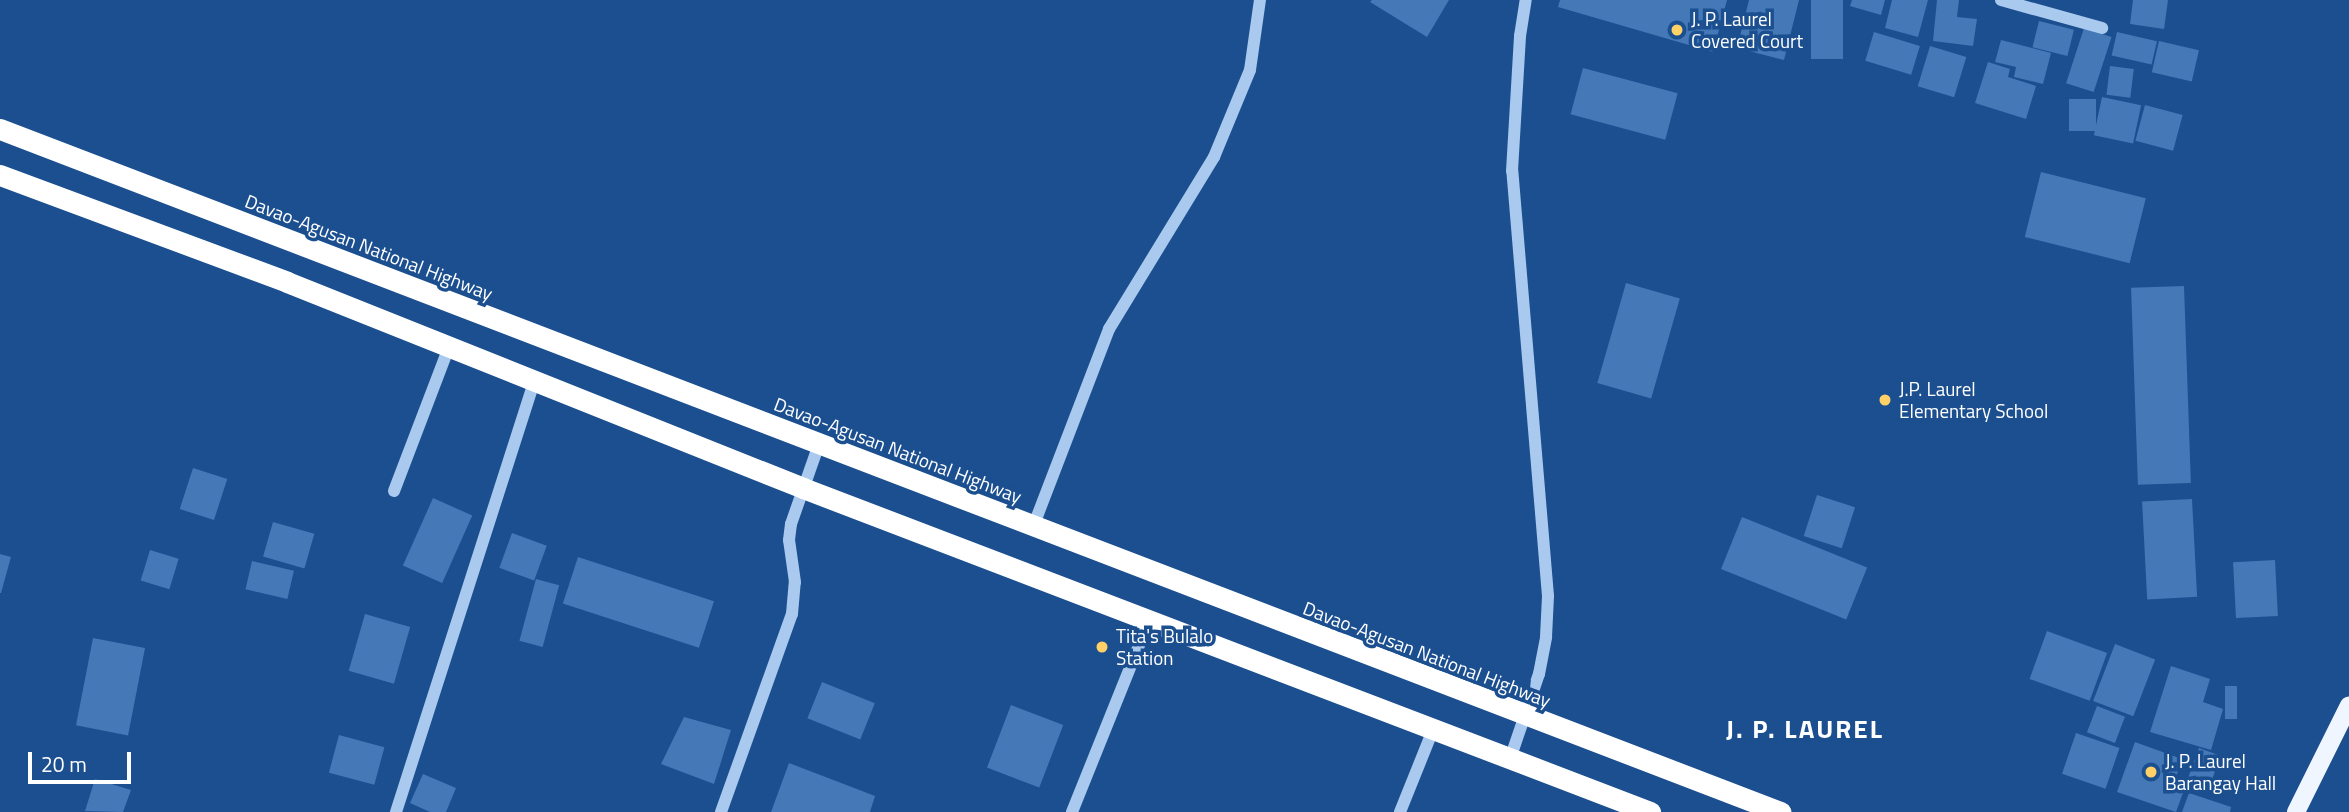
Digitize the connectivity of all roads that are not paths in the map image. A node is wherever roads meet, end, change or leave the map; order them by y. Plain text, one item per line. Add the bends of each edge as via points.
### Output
1 (1260, 0) edge
2 (1526, 0) edge
3 (2001, 0) edge
4 (2102, 28) dead end
5 (0, 130) edge
6 (0, 175) edge
7 (449, 347) junction
8 (534, 381) junction
9 (819, 444) junction
10 (803, 488) junction
11 (394, 491) dead end
12 (1033, 527) junction
13 (1149, 620) junction
14 (2349, 705) edge
15 (1526, 717) junction
16 (2344, 729) edge
17 (1433, 730) junction
18 (1510, 759) junction
19 (396, 812) edge
20 (721, 812) edge
21 (1072, 812) edge
22 (1400, 812) edge
23 (1650, 812) edge
24 (1780, 812) edge
25 (2296, 812) edge

1 - 12 street via 1250,70 1214,157 1109,329
2 - 15 street via 1512,171 1548,596 1546,638
3 - 4 street
5 - 9 highway, Davao-Agusan National Highway
6 - 7 highway
7 - 8 highway
7 - 11 street
8 - 10 highway
8 - 19 street
9 - 10 street
9 - 12 highway, Davao-Agusan National Highway
10 - 13 highway
10 - 20 street via 789,540 792,614
12 - 15 highway, Davao-Agusan National Highway
13 - 17 highway
13 - 21 street
14 - 16 main road
15 - 18 street
15 - 24 highway, Davao-Agusan National Highway
16 - 25 main road
17 - 18 highway
17 - 22 street
18 - 23 highway

